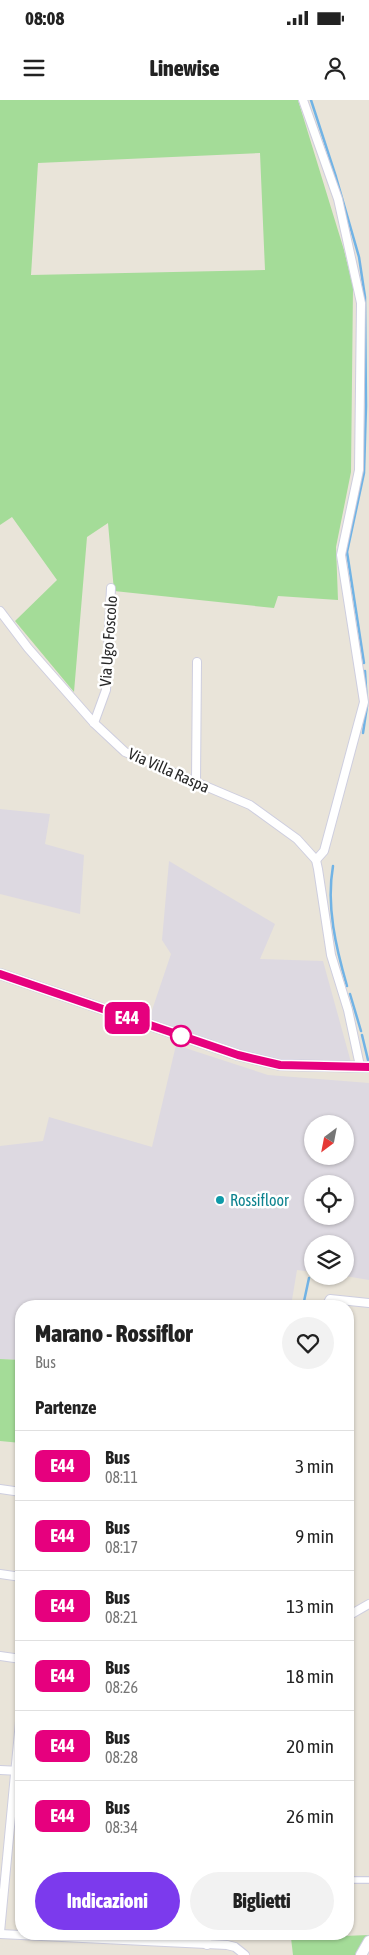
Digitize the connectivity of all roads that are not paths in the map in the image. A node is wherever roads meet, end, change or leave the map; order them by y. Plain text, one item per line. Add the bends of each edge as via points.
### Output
1 (304, 100) edge
2 (111, 588) dead end
3 (0, 611) edge
4 (197, 662) dead end
5 (94, 723) junction
6 (196, 782) junction
7 (316, 860) junction
8 (0, 974) edge
9 (364, 1067) edge
10 (354, 1301) edge
11 (369, 1303) edge
12 (0, 1489) edge
13 (15, 1491) edge
14 (0, 1574) edge
15 (15, 1576) edge
16 (369, 1604) edge
17 (354, 1613) edge
18 (0, 1656) edge
19 (15, 1658) edge
20 (0, 1770) edge
21 (15, 1771) edge
22 (15, 1793) edge
23 (354, 1880) edge
24 (369, 1880) edge
25 (2, 1888) edge
26 (0, 1933) edge
27 (15, 1934) edge
28 (121, 1940) edge
29 (207, 1940) edge
30 (369, 1942) edge
31 (207, 1945) junction
32 (245, 1955) edge
33 (361, 1955) edge

1 - 7 street via 338,199 361,303 359,470 341,555 364,702 324,851
2 - 5 street, Via Ugo Foscolo via 106,690
3 - 5 street, Via Villa Raspa
4 - 6 street
5 - 6 street, Via Villa Raspa via 125,752
6 - 7 street, Via Villa Raspa via 250,805 297,838
7 - 9 street via 331,955
8 - 9 street via 238,1055 280,1065
10 - 11 street
12 - 13 street
14 - 15 street
16 - 17 street
18 - 19 street
20 - 21 street
22 - 25 street
23 - 24 street
25 - 26 street
26 - 27 street
28 - 31 street
29 - 31 street
30 - 33 street
31 - 32 street via 236,1948

